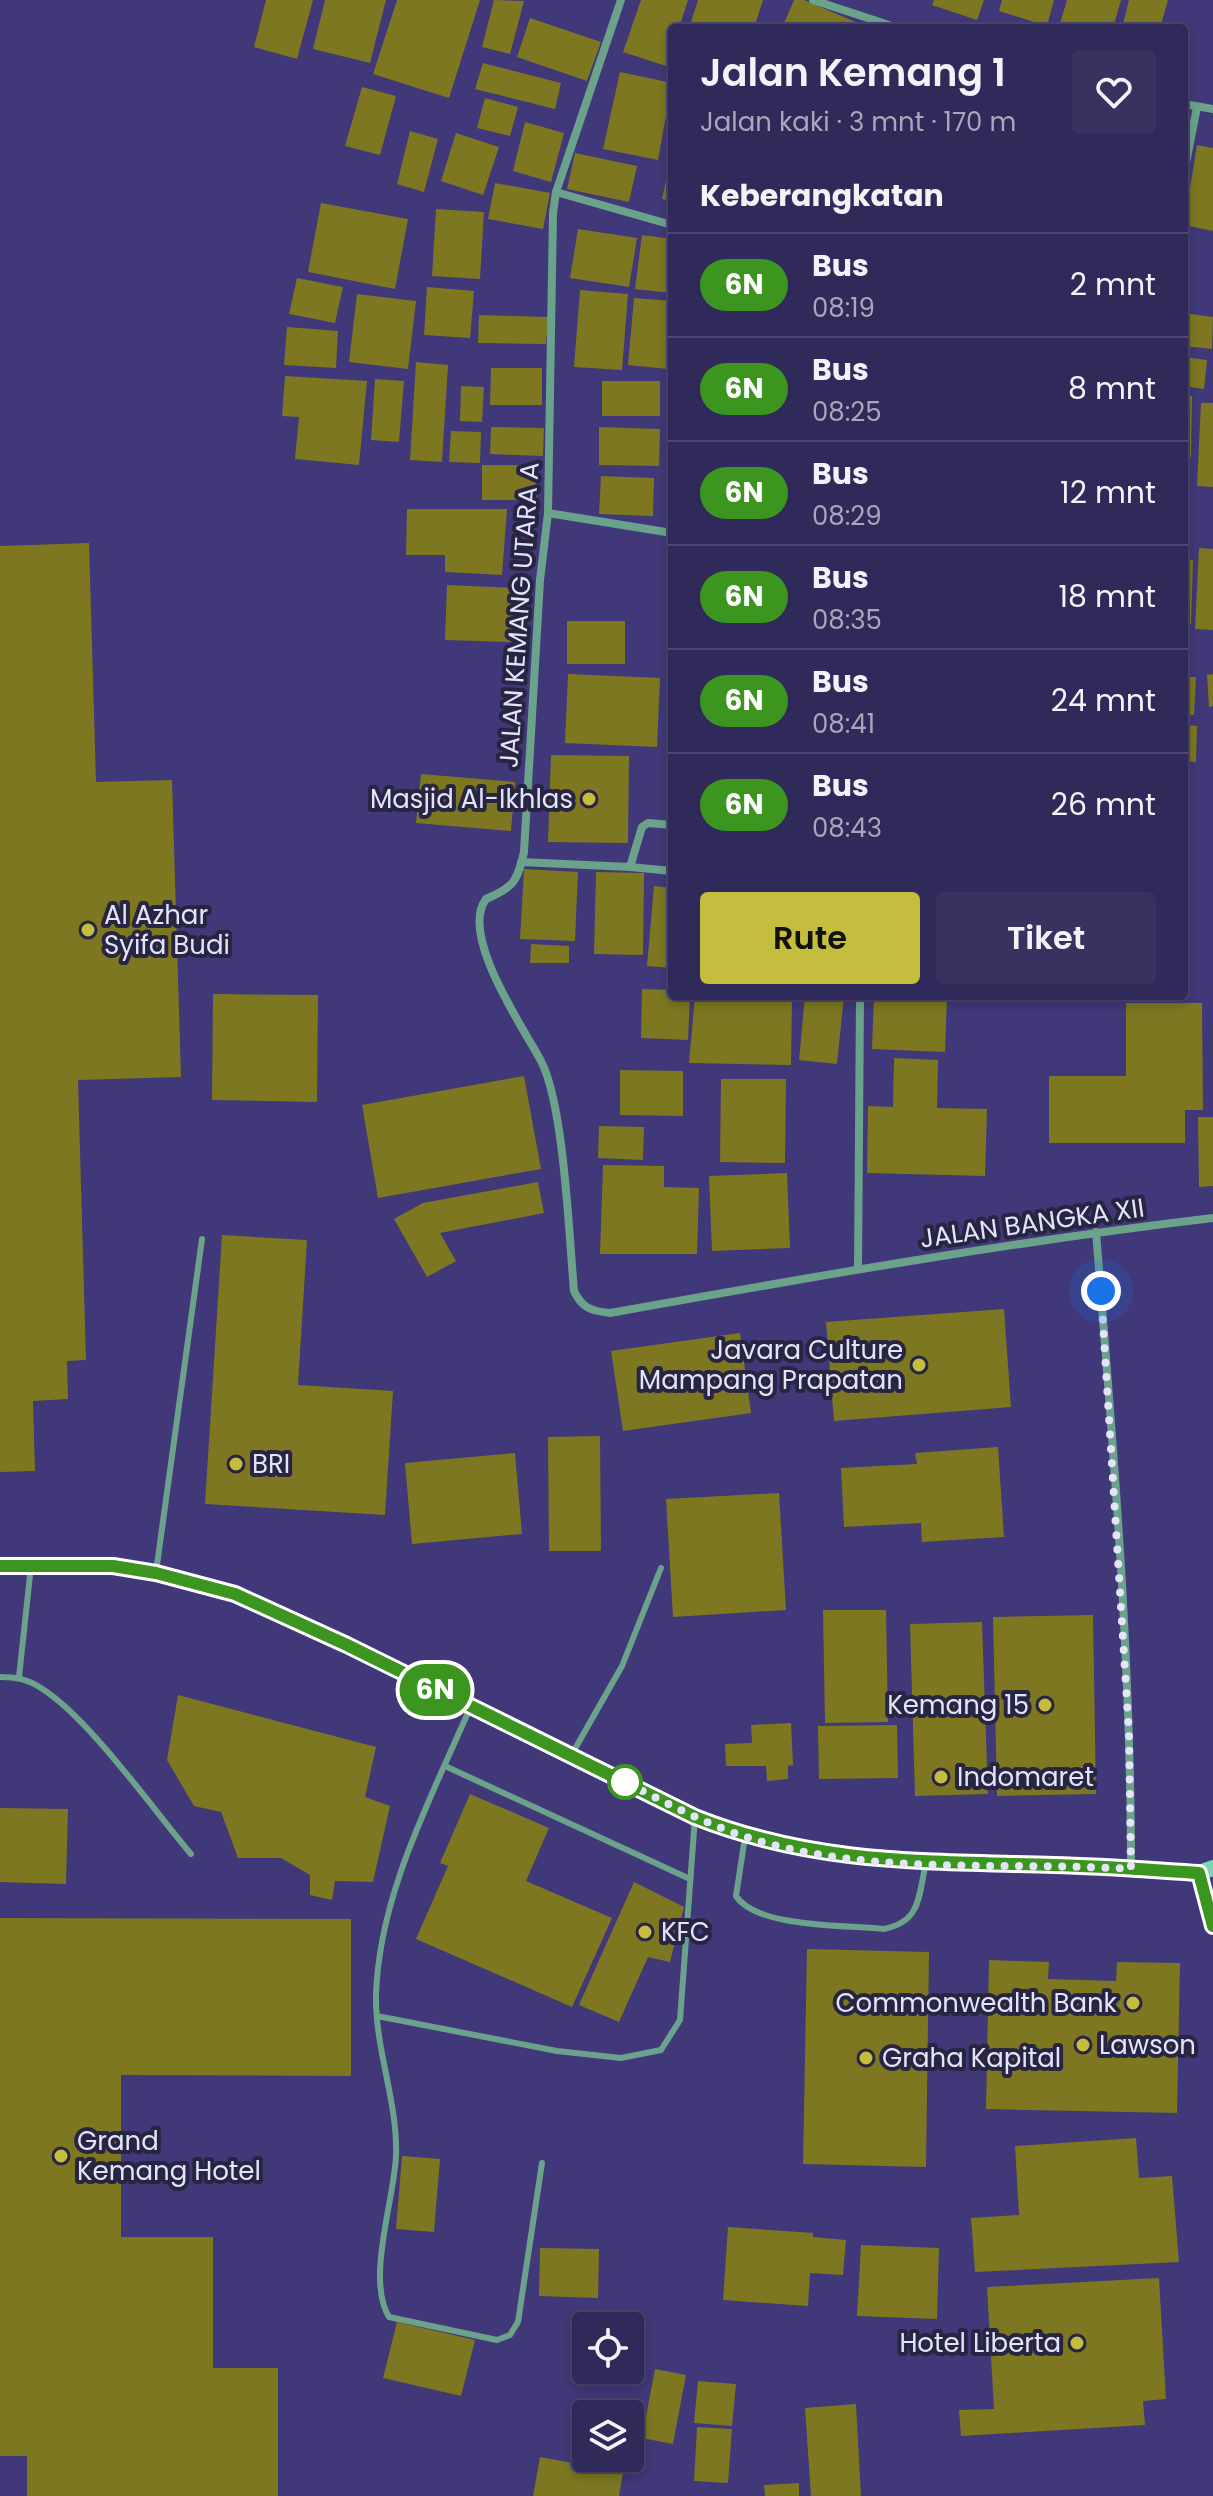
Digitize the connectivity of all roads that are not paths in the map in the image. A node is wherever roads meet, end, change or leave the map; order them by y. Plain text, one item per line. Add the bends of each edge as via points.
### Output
1 (621, 0) edge
2 (813, 0) edge
3 (886, 24) edge
4 (1188, 105) edge
5 (1197, 107) junction
6 (1213, 109) edge
7 (1188, 153) edge
8 (556, 192) junction
9 (668, 224) edge
10 (548, 513) junction
11 (668, 532) edge
12 (668, 825) edge
13 (521, 862) junction
14 (630, 867) junction
15 (668, 871) edge
16 (860, 1000) edge
17 (1213, 1218) edge
18 (1096, 1232) junction
19 (202, 1239) dead end
20 (858, 1269) junction
21 (0, 1566) edge
22 (31, 1566) junction
23 (661, 1568) dead end
24 (156, 1573) junction
25 (0, 1677) edge
26 (19, 1677) junction
27 (470, 1708) junction
28 (572, 1754) junction
29 (445, 1766) junction
30 (695, 1817) junction
31 (745, 1837) junction
32 (191, 1854) dead end
33 (926, 1863) junction
34 (1131, 1869) junction
35 (1206, 1871) edge
36 (690, 1879) junction
37 (1213, 1926) edge
38 (377, 2016) junction
39 (542, 2163) dead end

1 - 8 street, JALAN KEMANG UTARA A
2 - 3 street
4 - 5 street
5 - 6 street
5 - 7 street
8 - 9 street
8 - 10 street, JALAN KEMANG UTARA A
10 - 11 street
10 - 13 street, JALAN KEMANG UTARA A
12 - 14 street via 642,827
13 - 14 street
13 - 20 street, JALAN KEMANG UTARA A via 515,882 486,899 479,914 487,959 548,1079 574,1291 580,1304 610,1313
14 - 15 street
16 - 20 street
17 - 18 street, JALAN BANGKA XII
18 - 20 street, JALAN BANGKA XII
18 - 34 street via 1120,1581
19 - 24 lane
21 - 22 street
22 - 24 street via 113,1566
22 - 26 lane
23 - 28 lane via 622,1666
24 - 27 street via 235,1594
25 - 26 lane
26 - 32 lane via 43,1688 89,1731
27 - 28 street
27 - 29 lane
28 - 30 street
29 - 36 lane
29 - 38 lane via 389,1913 381,1944
30 - 31 street
30 - 36 lane
31 - 33 street via 816,1853
31 - 33 lane via 736,1896 744,1909 765,1917 884,1929 902,1925 914,1914
33 - 34 street
34 - 35 street
35 - 37 street
36 - 38 lane via 680,2020 661,2050 621,2058 557,2051
38 - 39 lane via 396,2130 380,2283 381,2304 389,2317 497,2340 510,2335 518,2322

